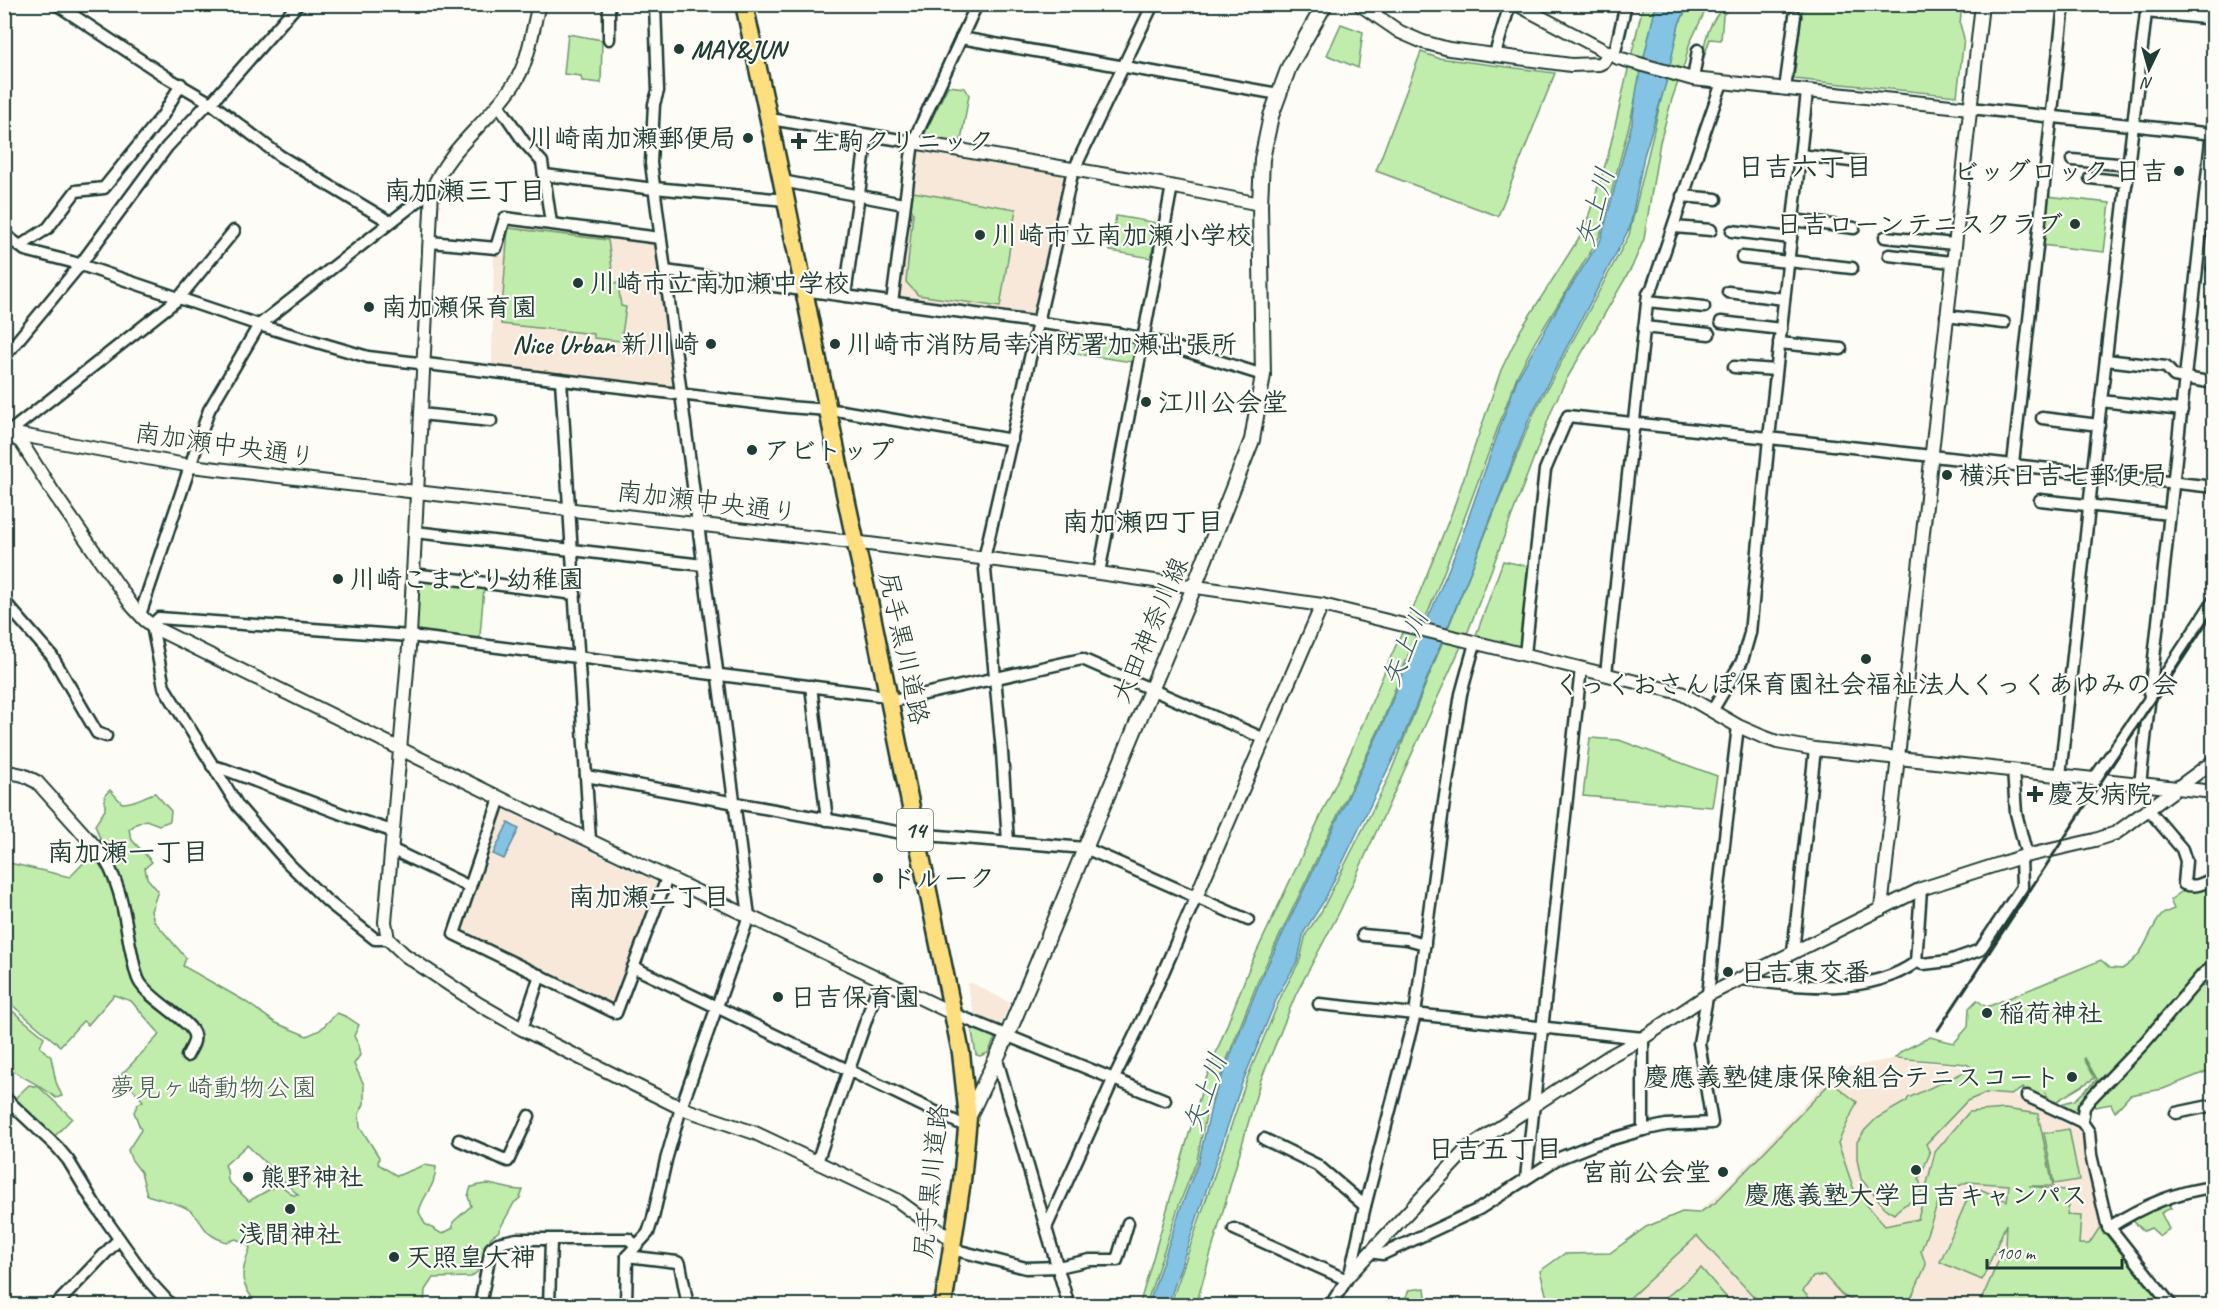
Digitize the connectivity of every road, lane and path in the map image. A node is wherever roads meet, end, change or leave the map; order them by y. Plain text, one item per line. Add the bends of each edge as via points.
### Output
1 (56, 4) edge
2 (298, 4) edge
3 (539, 4) edge
4 (609, 4) edge
5 (655, 4) edge
6 (744, 4) edge
7 (977, 4) edge
8 (1153, 4) edge
9 (1324, 4) edge
10 (1359, 4) edge
11 (1510, 4) edge
12 (1516, 4) edge
13 (1626, 4) edge
14 (1982, 4) edge
15 (2064, 4) edge
16 (2147, 8) edge
17 (1794, 16) dead end
18 (2214, 19) edge
19 (961, 38) junction
20 (609, 39) dead end
21 (1698, 50) dead end
22 (1495, 54) junction
23 (1615, 56) junction
24 (1123, 67) junction
25 (1691, 79) junction
26 (1722, 83) junction
27 (181, 84) junction
28 (1785, 89) junction
29 (1807, 92) junction
30 (1279, 94) junction
31 (210, 102) junction
32 (498, 104) junction
33 (1970, 108) junction
34 (2214, 114) edge
35 (2052, 116) junction
36 (770, 118) junction
37 (2134, 125) junction
38 (2212, 134) edge
39 (867, 135) junction
40 (913, 142) junction
41 (1800, 155) junction
42 (2077, 158) dead end
43 (1859, 162) dead end
44 (2128, 165) junction
45 (1075, 169) junction
46 (545, 175) junction
47 (2090, 178) dead end
48 (782, 181) junction
49 (2127, 182) junction
50 (1172, 186) junction
51 (654, 189) junction
52 (432, 190) junction
53 (859, 196) junction
54 (1682, 196) junction
55 (1716, 199) dead end
56 (786, 200) junction
57 (903, 204) junction
58 (1260, 204) junction
59 (1793, 220) junction
60 (390, 222) junction
61 (551, 223) junction
62 (1674, 227) junction
63 (1855, 227) dead end
64 (1711, 230) dead end
65 (234, 231) dead end
66 (1732, 231) dead end
67 (4, 234) edge
68 (1885, 237) dead end
69 (660, 238) junction
70 (1791, 238) junction
71 (430, 242) junction
72 (1954, 244) junction
73 (20, 246) junction
74 (1888, 255) dead end
75 (1742, 257) dead end
76 (1788, 261) junction
77 (1952, 262) junction
78 (80, 265) junction
79 (1853, 268) dead end
80 (665, 271) junction
81 (804, 290) junction
82 (1728, 292) dead end
83 (845, 296) junction
84 (178, 298) junction
85 (1784, 298) junction
86 (1647, 301) junction
87 (892, 303) junction
88 (1704, 307) dead end
89 (1946, 316) junction
90 (1999, 320) dead end
91 (1721, 322) dead end
92 (1038, 324) junction
93 (259, 325) junction
94 (1644, 327) junction
95 (1781, 329) junction
96 (1709, 334) dead end
97 (1142, 339) junction
98 (1779, 343) junction
99 (1834, 350) dead end
100 (4, 357) edge
101 (2106, 360) junction
102 (423, 362) junction
103 (1734, 367) dead end
104 (1776, 370) junction
105 (1263, 375) junction
106 (2185, 379) junction
107 (561, 380) junction
108 (2214, 382) edge
109 (680, 393) junction
110 (2101, 401) junction
111 (828, 410) junction
112 (2182, 410) junction
113 (420, 414) junction
114 (491, 421) dead end
115 (2047, 422) dead end
116 (1634, 423) junction
117 (2099, 425) junction
118 (6, 434) edge
119 (1769, 438) junction
120 (1012, 440) junction
121 (1930, 455) junction
122 (2013, 465) junction
123 (191, 466) junction
124 (2093, 474) junction
125 (2174, 483) junction
126 (2214, 487) edge
127 (417, 492) junction
128 (2040, 500) dead end
129 (2090, 505) junction
130 (570, 509) junction
131 (2169, 514) junction
132 (698, 524) junction
133 (415, 532) junction
134 (855, 543) junction
135 (573, 551) junction
136 (984, 559) junction
137 (703, 565) junction
138 (1099, 573) junction
139 (413, 574) junction
140 (1194, 586) junction
141 (575, 594) junction
142 (2214, 600) edge
143 (4, 601) edge
144 (1322, 605) junction
145 (140, 615) junction
146 (152, 626) junction
147 (410, 636) junction
148 (1470, 642) junction
149 (1525, 654) junction
150 (579, 657) junction
151 (1581, 668) junction
152 (1606, 674) junction
153 (717, 675) junction
154 (995, 679) junction
155 (811, 686) junction
156 (1150, 690) junction
157 (888, 699) junction
158 (2149, 700) junction
159 (1712, 711) junction
160 (1738, 726) junction
161 (106, 736) dead end
162 (1264, 739) junction
163 (400, 749) junction
164 (1815, 749) junction
165 (1898, 758) junction
166 (2214, 761) edge
167 (212, 766) junction
168 (2013, 770) junction
169 (4, 771) edge
170 (2060, 776) junction
171 (586, 777) junction
172 (2094, 779) junction
173 (2140, 785) junction
174 (2177, 789) junction
175 (2214, 792) edge
176 (500, 798) junction
177 (734, 803) junction
178 (2148, 809) junction
179 (827, 820) junction
180 (392, 831) junction
181 (916, 834) junction
182 (590, 840) junction
183 (1008, 842) junction
184 (1085, 848) junction
185 (391, 849) junction
186 (99, 851) joint
187 (2024, 857) junction
188 (668, 878) junction
189 (2214, 878) edge
190 (470, 887) junction
191 (1921, 889) junction
192 (1196, 897) junction
193 (1881, 909) junction
194 (749, 916) junction
195 (1248, 920) dead end
196 (1363, 935) dead end
197 (388, 939) junction
198 (1425, 944) junction
199 (1793, 952) junction
200 (1917, 962) junction
201 (2214, 966) edge
202 (633, 967) junction
203 (540, 975) junction
204 (1740, 979) junction
205 (880, 980) junction
206 (1706, 996) junction
207 (1319, 1004) dead end
208 (717, 1007) junction
209 (954, 1014) junction
210 (1415, 1014) junction
211 (1542, 1028) junction
212 (522, 1029) junction
213 (1007, 1036) junction
214 (1643, 1038) junction
215 (186, 1056) dead end
216 (997, 1060) junction
217 (849, 1070) junction
218 (1113, 1080) junction
219 (2027, 1096) dead end
220 (4, 1097) edge
221 (1165, 1100) dead end
222 (2214, 1105) edge
223 (1534, 1106) junction
224 (681, 1108) junction
225 (2176, 1113) dead end
226 (530, 1116) dead end
227 (967, 1122) junction
228 (2082, 1122) junction
229 (1643, 1130) junction
230 (1264, 1139) dead end
231 (459, 1140) dead end
232 (817, 1162) junction
233 (1526, 1178) junction
234 (2214, 1187) edge
235 (1365, 1206) junction
236 (1128, 1223) dead end
237 (1047, 1228) junction
238 (2108, 1228) junction
239 (1234, 1229) dead end
240 (119, 1239) junction
241 (551, 1240) junction
242 (635, 1245) junction
243 (953, 1245) junction
244 (1370, 1252) junction
245 (627, 1256) junction
246 (1058, 1267) junction
247 (1347, 1277) junction
248 (55, 1305) edge
249 (172, 1305) edge
250 (480, 1305) edge
251 (549, 1305) edge
252 (626, 1305) edge
253 (688, 1305) edge
254 (943, 1305) edge
255 (1069, 1305) edge
256 (1330, 1305) edge
257 (2172, 1305) edge

1 - 27 street
2 - 31 street
3 - 32 street via 521,71
4 - 20 street
5 - 51 street via 658,91 651,152
6 - 36 main road, 尻手黒川道路 / 14
7 - 19 street
8 - 24 street
9 - 30 main road, 大田神奈川線 via 1289,67
10 - 22 street via 1400,32 1424,42
11 - 22 street
12 - 23 street
13 - 23 street
14 - 33 street
15 - 35 street
16 - 18 street
16 - 37 street
17 - 28 street
19 - 24 street
19 - 40 street
21 - 25 street
22 - 23 street via 1571,65 1599,64
23 - 25 street
24 - 30 street
24 - 45 street
25 - 26 street
26 - 28 street
26 - 54 street
27 - 31 street
27 - 73 street via 163,115 104,188 76,191 48,228
28 - 29 street
29 - 33 street
29 - 41 street
30 - 58 main road, 大田神奈川線 via 1270,116 1262,159
31 - 60 street via 280,156
31 - 78 street via 168,147
32 - 46 street via 542,162
32 - 52 street via 448,159
33 - 35 street
33 - 72 street
34 - 38 street
35 - 37 street
35 - 122 street
36 - 39 street
36 - 48 main road, 尻手黒川道路 / 14
37 - 38 street
37 - 44 street
38 - 106 street
39 - 40 street
39 - 53 street
40 - 45 street
40 - 57 street
41 - 43 street
41 - 59 street
42 - 44 street
44 - 49 street
45 - 50 street
45 - 92 street
46 - 51 street
46 - 61 street
47 - 49 street
48 - 53 street
48 - 56 main road, 尻手黒川道路 / 14
49 - 101 street
50 - 58 street
50 - 97 street
51 - 56 street
51 - 69 street
52 - 60 street
52 - 71 street
53 - 57 street
53 - 83 street
54 - 55 street
54 - 62 street
56 - 81 main road, 尻手黒川道路 / 14
57 - 87 street
58 - 105 main road, 大田神奈川線
59 - 63 street
59 - 70 street
60 - 93 street
61 - 69 street
61 - 71 street via 505,218 496,248
62 - 64 street
62 - 86 street
65 - 84 street
66 - 70 street
67 - 73 street
68 - 72 street
69 - 80 street
70 - 76 street
71 - 102 street
72 - 77 street
73 - 78 street
74 - 77 street
75 - 76 street
76 - 79 street
76 - 85 street
77 - 89 street
78 - 84 street
78 - 100 street
80 - 81 street
80 - 109 street
81 - 83 street
81 - 111 main road, 尻手黒川道路 / 14
82 - 85 street
83 - 87 street
84 - 93 street
84 - 118 street
85 - 95 street
86 - 88 street
86 - 94 street
87 - 92 street
89 - 90 street
89 - 121 street
91 - 95 street
92 - 97 street
92 - 120 street
93 - 102 street via 369,357
93 - 123 street via 209,410
94 - 96 street
94 - 116 street
95 - 98 street
97 - 105 street
97 - 138 street
98 - 99 street
98 - 104 street
101 - 106 street via 2166,367 2174,376
101 - 110 street
102 - 107 street
102 - 113 street
103 - 104 street
104 - 119 street
105 - 140 main road, 大田神奈川線 via 1252,440
106 - 108 street
106 - 112 street
107 - 109 street
107 - 130 street
109 - 111 street
109 - 132 street
110 - 112 street
110 - 117 street
111 - 120 street
111 - 134 main road, 尻手黒川道路 / 14
112 - 125 street
113 - 114 street
113 - 127 street
115 - 117 street
116 - 119 street
116 - 149 street via 1568,416 1545,470
116 - 152 street
117 - 124 street
118 - 123 street, 南加瀬中央通り
118 - 145 street via 21,442
119 - 121 street
119 - 159 street via 1750,633 1742,661
120 - 136 street
121 - 122 street
121 - 165 street
122 - 124 street
123 - 127 street, 南加瀬中央通り
123 - 145 street
124 - 125 street
124 - 129 street
125 - 126 street
125 - 131 street
127 - 130 street, 南加瀬中央通り
127 - 133 street
128 - 129 street
129 - 131 street
129 - 170 street
130 - 132 street, 南加瀬中央通り
130 - 135 street
131 - 158 street
132 - 134 street, 南加瀬中央通り
132 - 137 street
133 - 135 street
133 - 139 street
134 - 136 street, 南加瀬中央通り
134 - 157 main road, 尻手黒川道路 / 14
135 - 137 street
135 - 141 street
136 - 138 street, 南加瀬中央通り
136 - 154 street
137 - 153 street
138 - 140 street, 南加瀬中央通り
139 - 141 street
139 - 147 street
140 - 144 street, 南加瀬中央通り
140 - 156 main road, 大田神奈川線
141 - 150 street
142 - 158 street
143 - 161 street via 52,656 97,733
144 - 148 street, 南加瀬中央通り
144 - 162 street
145 - 146 street
146 - 147 street via 159,618
146 - 163 street
146 - 167 street via 164,687
147 - 150 street
147 - 163 street
148 - 149 street, 南加瀬中央通り
148 - 198 street
149 - 151 street, 南加瀬中央通り
150 - 153 street
150 - 171 street
151 - 152 street, 南加瀬中央通り
151 - 211 street
152 - 159 street, 南加瀬中央通り via 1681,693
153 - 155 street
153 - 177 street
154 - 156 street via 1082,659
154 - 157 street
154 - 183 street
155 - 157 street
155 - 179 street
156 - 162 street
156 - 184 main road, 大田神奈川線
157 - 181 main road, 尻手黒川道路 / 14
158 - 172 street
158 - 173 street
159 - 160 street, 南加瀬中央通り
160 - 164 street, 南加瀬中央通り via 1777,742
160 - 206 street
162 - 192 street
163 - 176 street
163 - 180 street
164 - 165 street, 南加瀬中央通り
164 - 199 street
165 - 168 street, 南加瀬中央通り
165 - 193 street
166 - 174 street
167 - 180 street
167 - 197 street via 249,820 288,863 375,939
168 - 170 street, 南加瀬中央通り
168 - 187 street
169 - 186 street via 37,782
170 - 172 street, 南加瀬中央通り
171 - 177 street
171 - 182 street
172 - 173 street, 南加瀬中央通り
173 - 174 street, 南加瀬中央通り
174 - 175 street, 南加瀬中央通り
174 - 178 street
176 - 182 street
176 - 190 street
177 - 179 street
177 - 194 street
178 - 187 street via 2105,837
178 - 189 street via 2182,849 2186,861 2184,884 2199,886
179 - 181 street
180 - 185 street
181 - 183 street
181 - 209 main road, 尻手黒川道路 / 14
182 - 188 street
183 - 184 street
184 - 192 street
184 - 213 main road, 大田神奈川線
185 - 190 street
185 - 197 street via 385,922
186 - 215 street via 112,870 119,892 138,980 195,1034
187 - 191 street
187 - 200 street via 2022,887 1980,950 1949,961
188 - 194 street
188 - 202 street
190 - 203 street via 454,934
191 - 193 street
191 - 200 street
192 - 195 street
192 - 218 street
193 - 199 street
194 - 205 street
194 - 208 street
196 - 198 street
197 - 212 street via 452,987
198 - 210 street
199 - 204 street
200 - 204 street via 1882,979 1824,986
201 - 228 street via 2085,1105
202 - 203 street via 616,1012
202 - 208 street
203 - 212 street
204 - 206 street
205 - 209 street
205 - 217 street
206 - 214 street
206 - 229 street via 1699,1042 1713,1123
207 - 210 street
208 - 217 street
208 - 224 street
209 - 213 street
209 - 227 main road, 尻手黒川道路 / 14
210 - 211 street
210 - 235 street
211 - 214 street
211 - 223 street
212 - 224 street
213 - 216 main road, 大田神奈川線
213 - 218 street
214 - 223 street
214 - 229 street
216 - 227 main road, 大田神奈川線
216 - 237 street
217 - 227 street
217 - 232 street
218 - 221 street
218 - 237 street
219 - 228 street
220 - 240 street via 63,1154
222 - 225 street
223 - 233 street
223 - 244 street via 1468,1148
224 - 232 street via 755,1133
224 - 242 street via 648,1233
226 - 231 street via 508,1161
227 - 243 main road, 尻手黒川道路 / 14
228 - 238 street via 2089,1132
229 - 233 street via 1557,1158
230 - 235 street via 1317,1165
232 - 243 street via 897,1200
233 - 244 street via 1451,1223 1383,1254
234 - 238 street via 2186,1192
235 - 247 street
236 - 246 street via 1117,1260 1090,1260
237 - 246 street
238 - 257 street
239 - 247 street
240 - 248 street
240 - 249 street
241 - 242 street via 628,1239
241 - 250 street via 517,1239 491,1248
241 - 251 street
242 - 245 street
243 - 246 street via 1026,1268
243 - 254 main road, 尻手黒川道路 / 14
244 - 247 street
245 - 252 street
245 - 253 street via 680,1264
246 - 255 street
247 - 256 street

